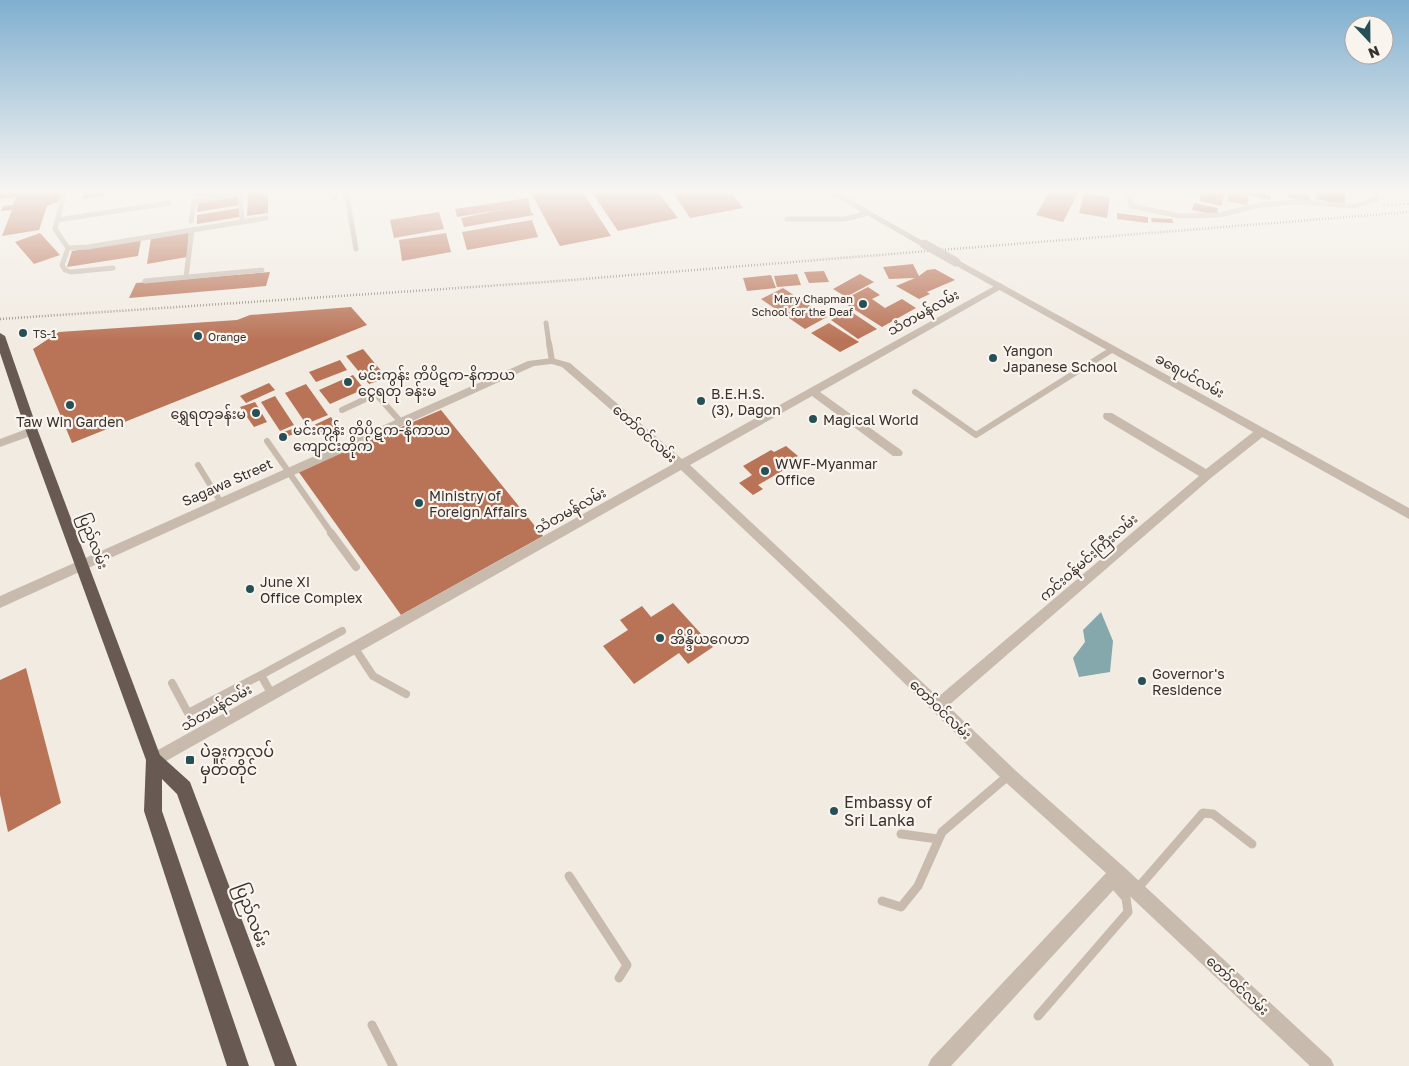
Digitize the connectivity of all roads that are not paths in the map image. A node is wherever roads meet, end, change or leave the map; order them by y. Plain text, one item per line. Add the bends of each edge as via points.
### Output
1 (63, 241) edge
2 (118, 241) edge
3 (191, 241) edge
4 (355, 241) edge
5 (918, 241) edge
6 (68, 248) junction
7 (356, 249) dead end
8 (113, 268) dead end
9 (262, 270) dead end
10 (186, 277) junction
11 (145, 281) dead end
12 (1000, 286) junction
13 (546, 323) dead end
14 (0, 336) edge
15 (1113, 349) junction
16 (4, 359) edge
17 (552, 361) junction
18 (812, 391) junction
19 (915, 392) dead end
20 (342, 410) dead end
21 (1108, 416) dead end
22 (400, 421) junction
23 (32, 431) junction
24 (1261, 432) junction
25 (267, 441) dead end
26 (0, 443) edge
27 (897, 453) dead end
28 (198, 465) dead end
29 (682, 465) junction
30 (286, 472) junction
31 (1207, 475) junction
32 (220, 502) junction
33 (1409, 514) edge
34 (83, 564) junction
35 (356, 567) dead end
36 (0, 602) edge
37 (342, 631) dead end
38 (354, 647) junction
39 (261, 675) junction
40 (172, 683) dead end
41 (271, 694) junction
42 (406, 694) dead end
43 (937, 706) junction
44 (154, 760) junction
45 (1009, 775) junction
46 (902, 834) dead end
47 (938, 840) junction
48 (1252, 844) dead end
49 (569, 876) dead end
50 (1115, 877) junction
51 (1136, 890) junction
52 (882, 901) dead end
53 (619, 978) dead end
54 (1038, 1016) dead end
55 (372, 1025) dead end
56 (238, 1066) edge
57 (286, 1066) edge
58 (393, 1066) edge
59 (938, 1066) edge
60 (1324, 1066) edge

1 - 6 lane
2 - 6 lane
3 - 10 lane
4 - 7 lane
5 - 12 street, ခရေပင်လမ်း, bridge
6 - 8 lane via 62,264 65,270
9 - 10 lane
10 - 11 lane
12 - 15 street, ခရေပင်လမ်း
12 - 18 street, သံတမန်လမ်း
13 - 17 lane
14 - 16 highway, ပြည်လမ်း
15 - 19 lane via 976,435
15 - 24 street, ခရေပင်လမ်း
16 - 23 highway, ပြည်လမ်း
17 - 22 street, Sagawa Street via 532,363
17 - 29 street, တော်ဝင်လမ်း via 566,365
18 - 27 street
18 - 29 street, သံတမန်လမ်း
20 - 22 lane via 376,394
21 - 31 street
22 - 30 street, Sagawa Street
23 - 26 street
23 - 34 highway, ပြည်လမ်း
24 - 31 street, ကင်းဝန်မင်းကြီးလမ်း
24 - 33 street, ခရေပင်လမ်း
25 - 30 lane
28 - 32 lane
29 - 38 street, သံတမန်လမ်း
29 - 43 street, တော်ဝင်လမ်း
30 - 32 street, Sagawa Street
30 - 35 lane
31 - 43 street, ကင်းဝန်မင်းကြီးလမ်း
32 - 34 street, Sagawa Street
34 - 36 street, Sagawa Street
34 - 44 highway, ပြည်လမ်း
37 - 39 lane
38 - 41 street, သံတမန်လမ်း
38 - 42 lane via 373,676
39 - 40 lane via 188,713
39 - 41 lane
41 - 44 street, သံတမန်လမ်း
43 - 45 street, တော်ဝင်လမ်း
44 - 56 highway, ပြည်လမ်း via 153,811
44 - 57 highway, ပြည်လမ်း via 184,788
45 - 47 lane via 942,832
45 - 50 street, တော်ဝင်လမ်း
46 - 47 lane
47 - 52 lane via 918,886 901,907
48 - 51 lane via 1213,814 1203,813
49 - 53 lane via 627,965
50 - 51 street, တော်ဝင်လမ်း
50 - 54 lane via 1126,898 1128,912
50 - 59 street
51 - 60 street, တော်ဝင်လမ်း
55 - 58 lane

